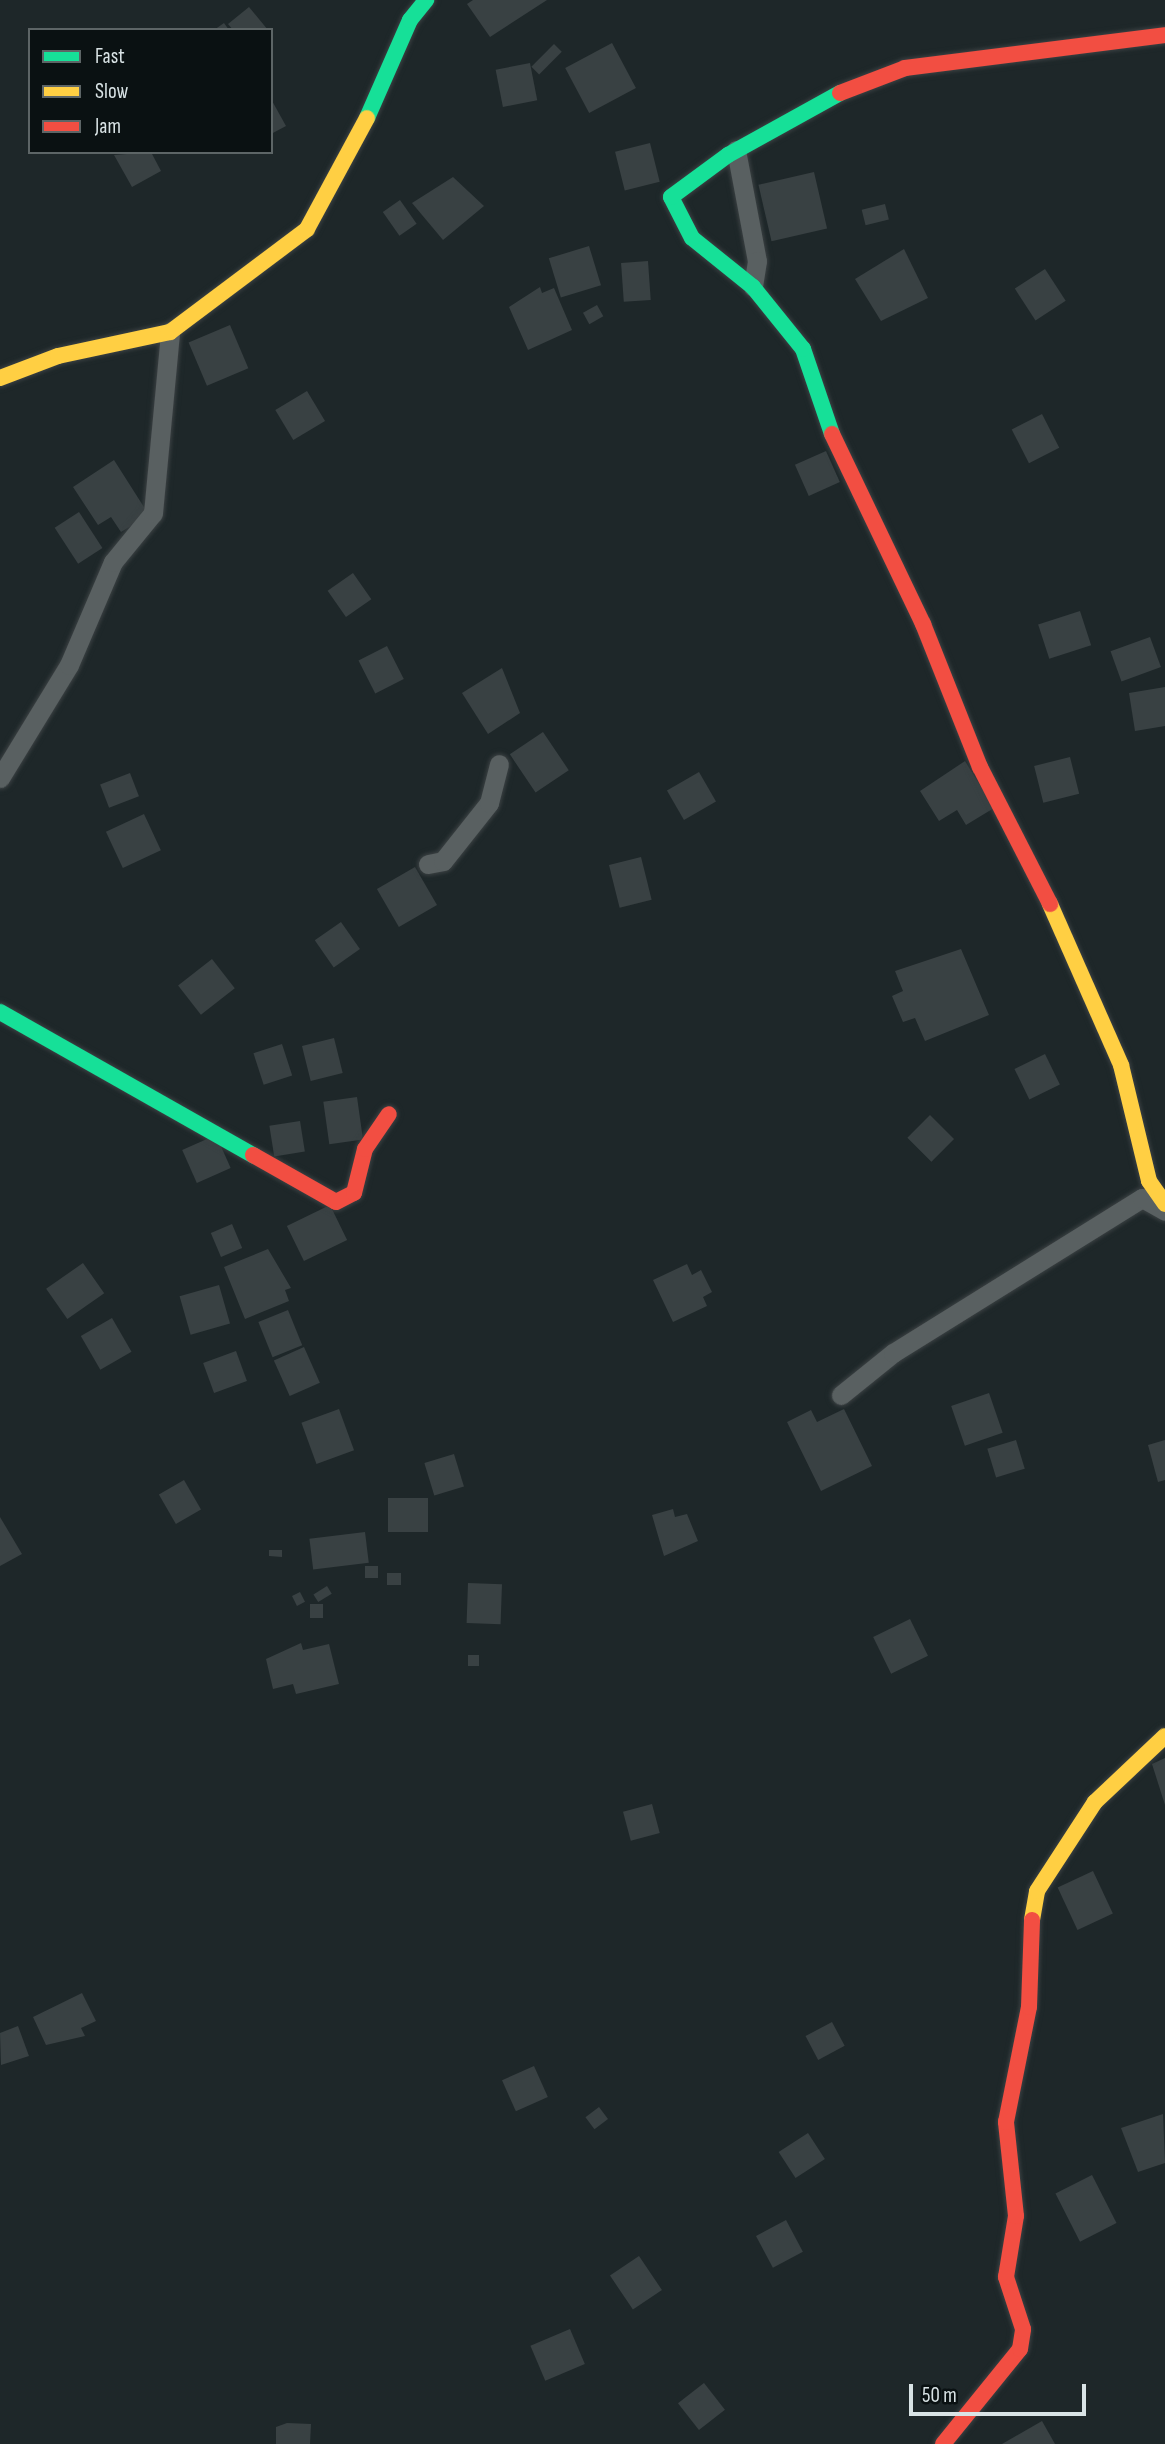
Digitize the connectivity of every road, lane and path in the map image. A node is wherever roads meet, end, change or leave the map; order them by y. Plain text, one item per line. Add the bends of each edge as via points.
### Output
1 (426, 0) edge
2 (1165, 35) edge
3 (736, 149) junction
4 (753, 287) junction
5 (170, 332) junction
6 (0, 378) edge
7 (499, 764) dead end
8 (0, 778) edge
9 (428, 864) dead end
10 (0, 1012) edge
11 (388, 1114) dead end
12 (1165, 1204) edge
13 (1165, 1211) edge
14 (841, 1395) dead end
15 (1165, 1736) edge
16 (943, 2444) edge

1 - 5 street via 410,20 358,137 307,229
2 - 3 street via 905,68 818,102
3 - 4 street via 757,261
3 - 4 street via 671,197 692,238
4 - 12 street via 803,349 844,469 923,624 980,767 1052,908 1121,1066 1149,1181
5 - 6 street via 58,356
5 - 8 street via 153,513 113,562 69,665
7 - 9 street via 489,803 443,861
10 - 11 street via 335,1202 354,1193 365,1149
13 - 14 street via 1142,1198 893,1353
15 - 16 street via 1095,1802 1037,1891 1028,1945 1029,2007 1006,2122 1016,2216 1006,2277 1023,2329 1020,2349

